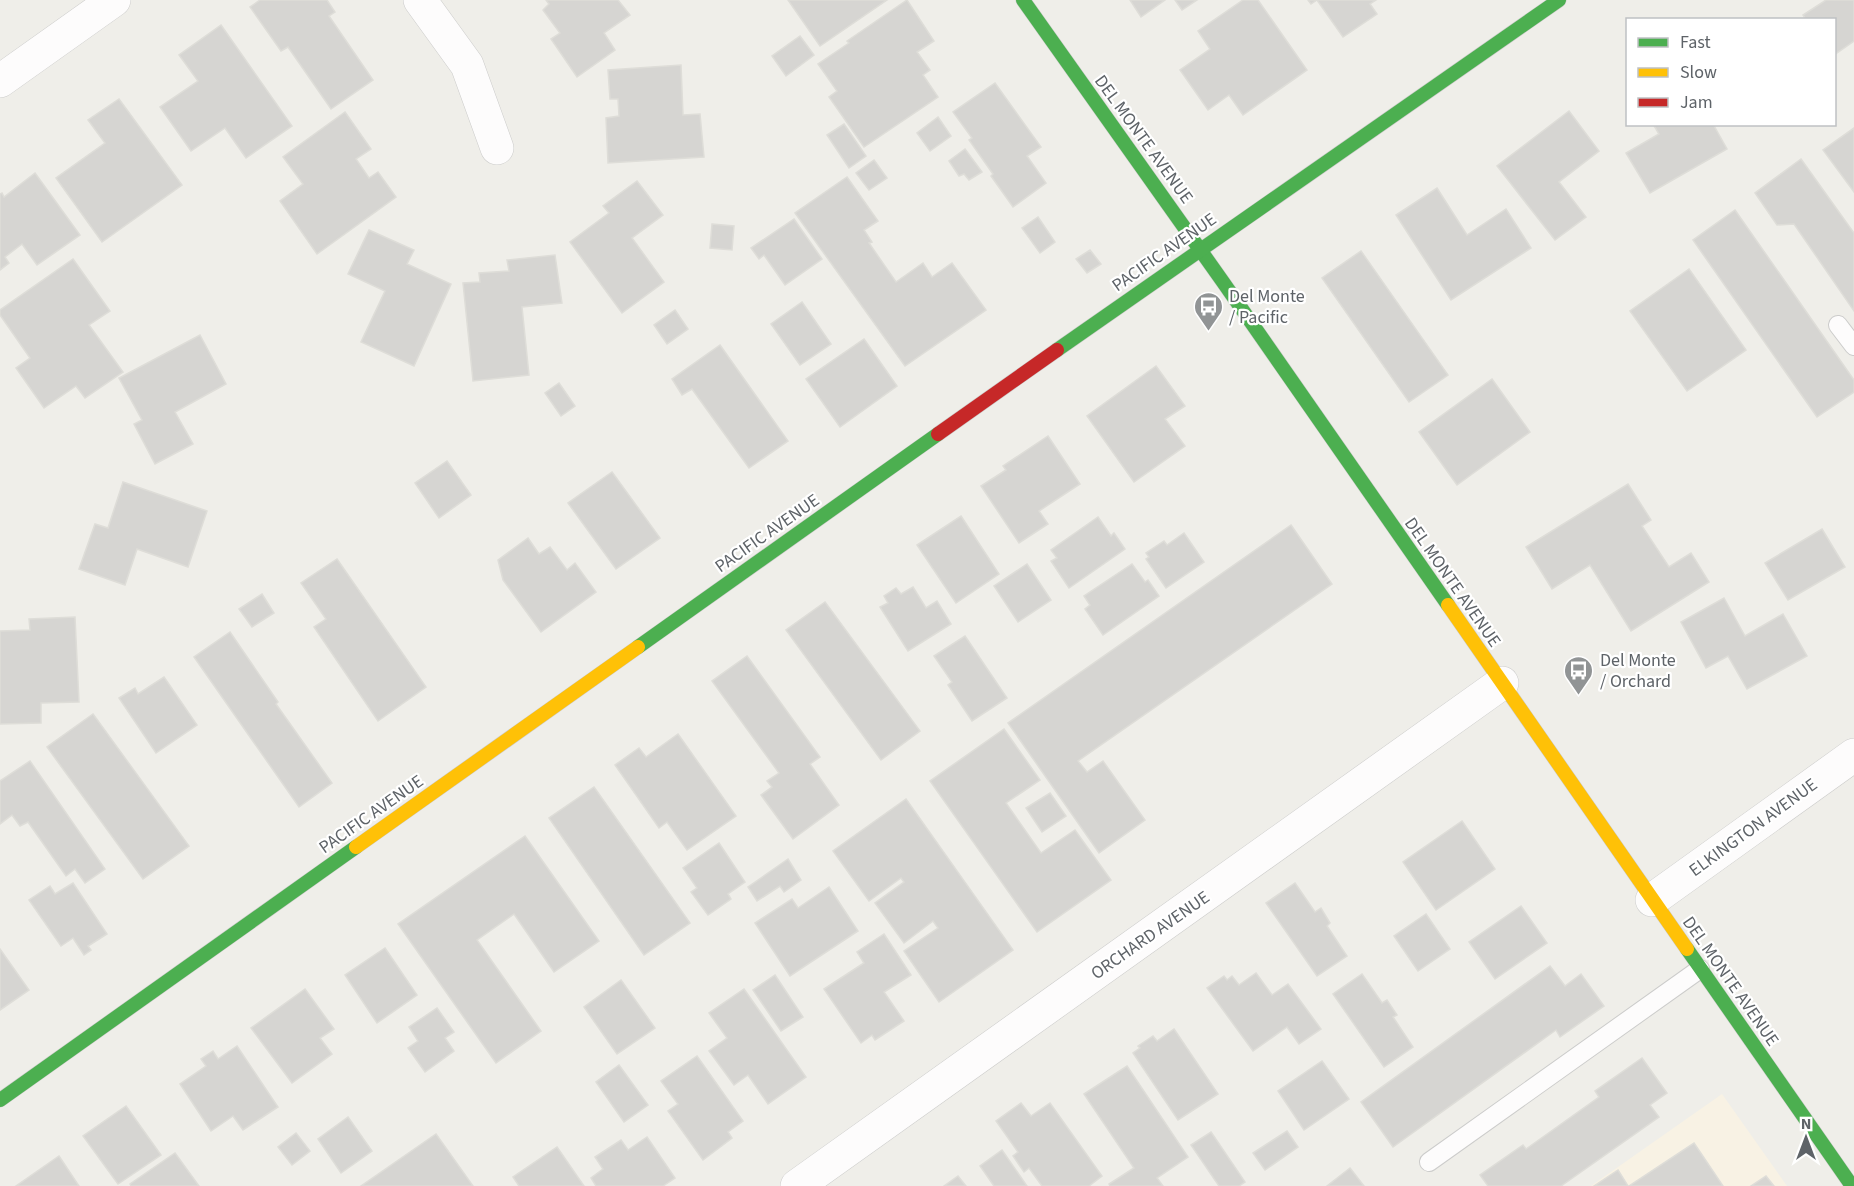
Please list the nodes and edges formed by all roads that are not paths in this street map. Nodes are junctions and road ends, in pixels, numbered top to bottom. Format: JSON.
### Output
{"nodes":[{"id":1,"x":114,"y":0,"type":"edge"},
{"id":2,"x":420,"y":0,"type":"edge"},
{"id":3,"x":1023,"y":0,"type":"edge"},
{"id":4,"x":1559,"y":0,"type":"edge"},
{"id":5,"x":0,"y":81,"type":"edge"},
{"id":6,"x":497,"y":148,"type":"dead end"},
{"id":7,"x":1200,"y":249,"type":"junction"},
{"id":8,"x":1838,"y":325,"type":"dead end"},
{"id":9,"x":1854,"y":346,"type":"edge"},
{"id":10,"x":1502,"y":683,"type":"junction"},
{"id":11,"x":1854,"y":755,"type":"edge"},
{"id":12,"x":1652,"y":900,"type":"junction"},
{"id":13,"x":1700,"y":969,"type":"junction"},
{"id":14,"x":0,"y":1100,"type":"edge"},
{"id":15,"x":1429,"y":1162,"type":"dead end"},
{"id":16,"x":797,"y":1186,"type":"edge"},
{"id":17,"x":1852,"y":1186,"type":"edge"}],
"edges":[{"from":1,"to":5,"type":"street"},
{"from":2,"to":6,"type":"street"},
{"from":3,"to":7,"type":"street","name":"DEL MONTE AVENUE"},
{"from":4,"to":7,"type":"street","name":"PACIFIC AVENUE"},
{"from":7,"to":10,"type":"street","name":"DEL MONTE AVENUE"},
{"from":7,"to":14,"type":"street","name":"PACIFIC AVENUE"},
{"from":8,"to":9,"type":"lane"},
{"from":10,"to":12,"type":"street","name":"DEL MONTE AVENUE"},
{"from":10,"to":16,"type":"street","name":"ORCHARD AVENUE"},
{"from":11,"to":12,"type":"street","name":"ELKINGTON AVENUE"},
{"from":12,"to":13,"type":"street","name":"DEL MONTE AVENUE"},
{"from":13,"to":15,"type":"lane"},
{"from":13,"to":17,"type":"street","name":"DEL MONTE AVENUE"}]}
